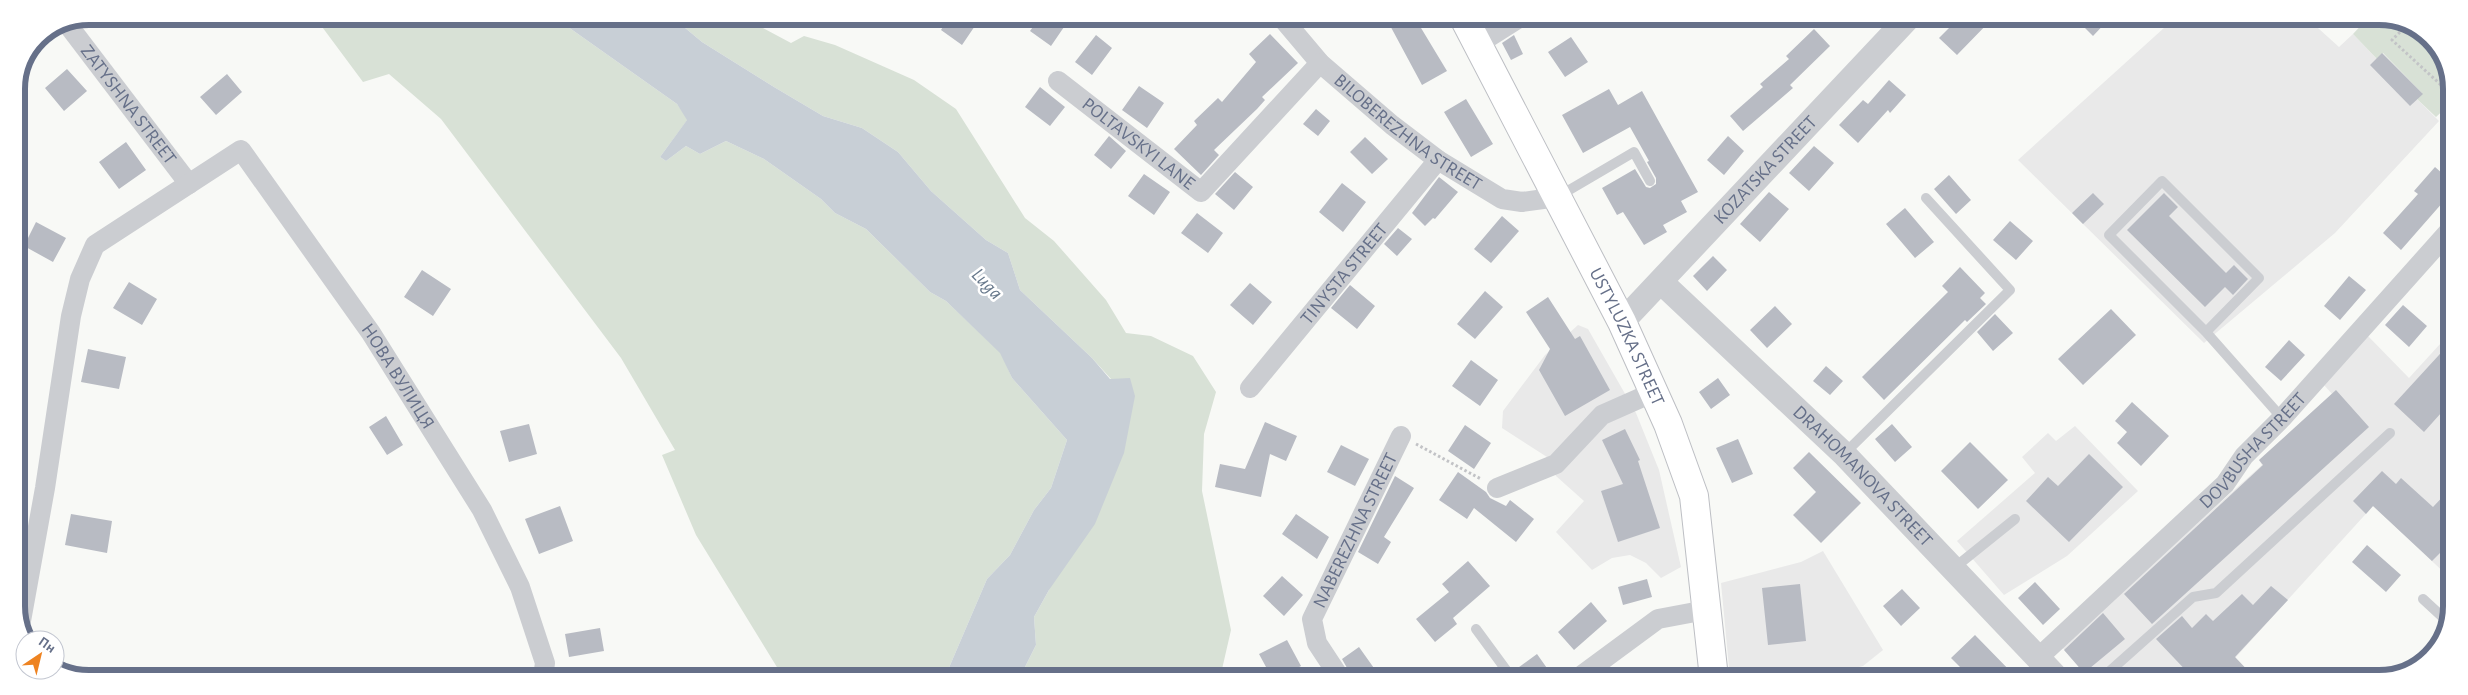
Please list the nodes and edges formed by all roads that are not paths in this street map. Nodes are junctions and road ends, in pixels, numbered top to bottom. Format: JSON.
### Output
{"nodes":[{"id":1,"x":1288,"y":25,"type":"edge"},
{"id":2,"x":1468,"y":25,"type":"edge"},
{"id":3,"x":1508,"y":25,"type":"edge"},
{"id":4,"x":1901,"y":25,"type":"edge"},
{"id":5,"x":70,"y":28,"type":"edge"},
{"id":6,"x":1478,"y":44,"type":"junction"},
{"id":7,"x":1320,"y":63,"type":"junction"},
{"id":8,"x":1058,"y":81,"type":"dead end"},
{"id":9,"x":1438,"y":160,"type":"junction"},
{"id":10,"x":1650,"y":181,"type":"dead end"},
{"id":11,"x":189,"y":184,"type":"junction"},
{"id":12,"x":1558,"y":197,"type":"junction"},
{"id":13,"x":1926,"y":198,"type":"dead end"},
{"id":14,"x":2443,"y":238,"type":"edge"},
{"id":15,"x":1661,"y":282,"type":"junction"},
{"id":16,"x":1622,"y":322,"type":"junction"},
{"id":17,"x":2206,"y":332,"type":"junction"},
{"id":18,"x":1250,"y":388,"type":"dead end"},
{"id":19,"x":1654,"y":392,"type":"junction"},
{"id":20,"x":2282,"y":418,"type":"junction"},
{"id":21,"x":2390,"y":433,"type":"dead end"},
{"id":22,"x":1401,"y":436,"type":"road end"},
{"id":23,"x":1844,"y":454,"type":"junction"},
{"id":24,"x":1497,"y":488,"type":"road end"},
{"id":25,"x":2015,"y":519,"type":"dead end"},
{"id":26,"x":1954,"y":568,"type":"junction"},
{"id":27,"x":25,"y":599,"type":"edge"},
{"id":28,"x":2423,"y":599,"type":"dead end"},
{"id":29,"x":1706,"y":610,"type":"junction"},
{"id":30,"x":2442,"y":616,"type":"edge"},
{"id":31,"x":1476,"y":629,"type":"dead end"},
{"id":32,"x":2038,"y":658,"type":"junction"},
{"id":33,"x":544,"y":670,"type":"edge"},
{"id":34,"x":1335,"y":670,"type":"edge"},
{"id":35,"x":1506,"y":670,"type":"edge"},
{"id":36,"x":1589,"y":670,"type":"edge"},
{"id":37,"x":1713,"y":670,"type":"edge"},
{"id":38,"x":2049,"y":670,"type":"edge"},
{"id":39,"x":2111,"y":670,"type":"edge"}],
"edges":[{"from":1,"to":7,"type":"street","name":"BILOBEREZHNA STREET"},
{"from":2,"to":6,"type":"main road","name":"USTYLUZKA STREET"},
{"from":3,"to":6,"type":"street"},
{"from":4,"to":15,"type":"street","name":"KOZATSKA STREET"},
{"from":5,"to":11,"type":"street","name":"ZATYSHNA STREET"},
{"from":6,"to":12,"type":"main road","name":"USTYLUZKA STREET"},
{"from":7,"to":8,"type":"street","name":"POLTAVSKYI LANE"},
{"from":7,"to":9,"type":"street","name":"BILOBEREZHNA STREET"},
{"from":9,"to":12,"type":"street","name":"BILOBEREZHNA STREET"},
{"from":9,"to":18,"type":"street","name":"TINYSTA STREET"},
{"from":10,"to":12,"type":"lane"},
{"from":11,"to":27,"type":"street"},
{"from":11,"to":33,"type":"street","name":"НОВА ВУЛИЦЯ"},
{"from":12,"to":16,"type":"main road","name":"USTYLUZKA STREET"},
{"from":13,"to":23,"type":"lane"},
{"from":14,"to":20,"type":"street","name":"DOVBUSHA STREET"},
{"from":15,"to":16,"type":"street","name":"KOZATSKA STREET"},
{"from":15,"to":23,"type":"street","name":"DRAHOMANOVA STREET"},
{"from":16,"to":19,"type":"main road","name":"USTYLUZKA STREET"},
{"from":17,"to":17,"type":"lane"},
{"from":17,"to":20,"type":"lane"},
{"from":19,"to":24,"type":"street"},
{"from":19,"to":29,"type":"main road","name":"USTYLUZKA STREET"},
{"from":20,"to":32,"type":"street","name":"DOVBUSHA STREET"},
{"from":21,"to":39,"type":"lane"},
{"from":22,"to":34,"type":"street","name":"NABEREZHNA STREET"},
{"from":23,"to":26,"type":"street","name":"DRAHOMANOVA STREET"},
{"from":25,"to":26,"type":"lane"},
{"from":26,"to":32,"type":"street","name":"DRAHOMANOVA STREET"},
{"from":28,"to":30,"type":"lane"},
{"from":29,"to":36,"type":"street"},
{"from":29,"to":37,"type":"main road","name":"USTYLUZKA STREET"},
{"from":31,"to":35,"type":"lane"},
{"from":32,"to":38,"type":"street","name":"DRAHOMANOVA STREET"}]}
